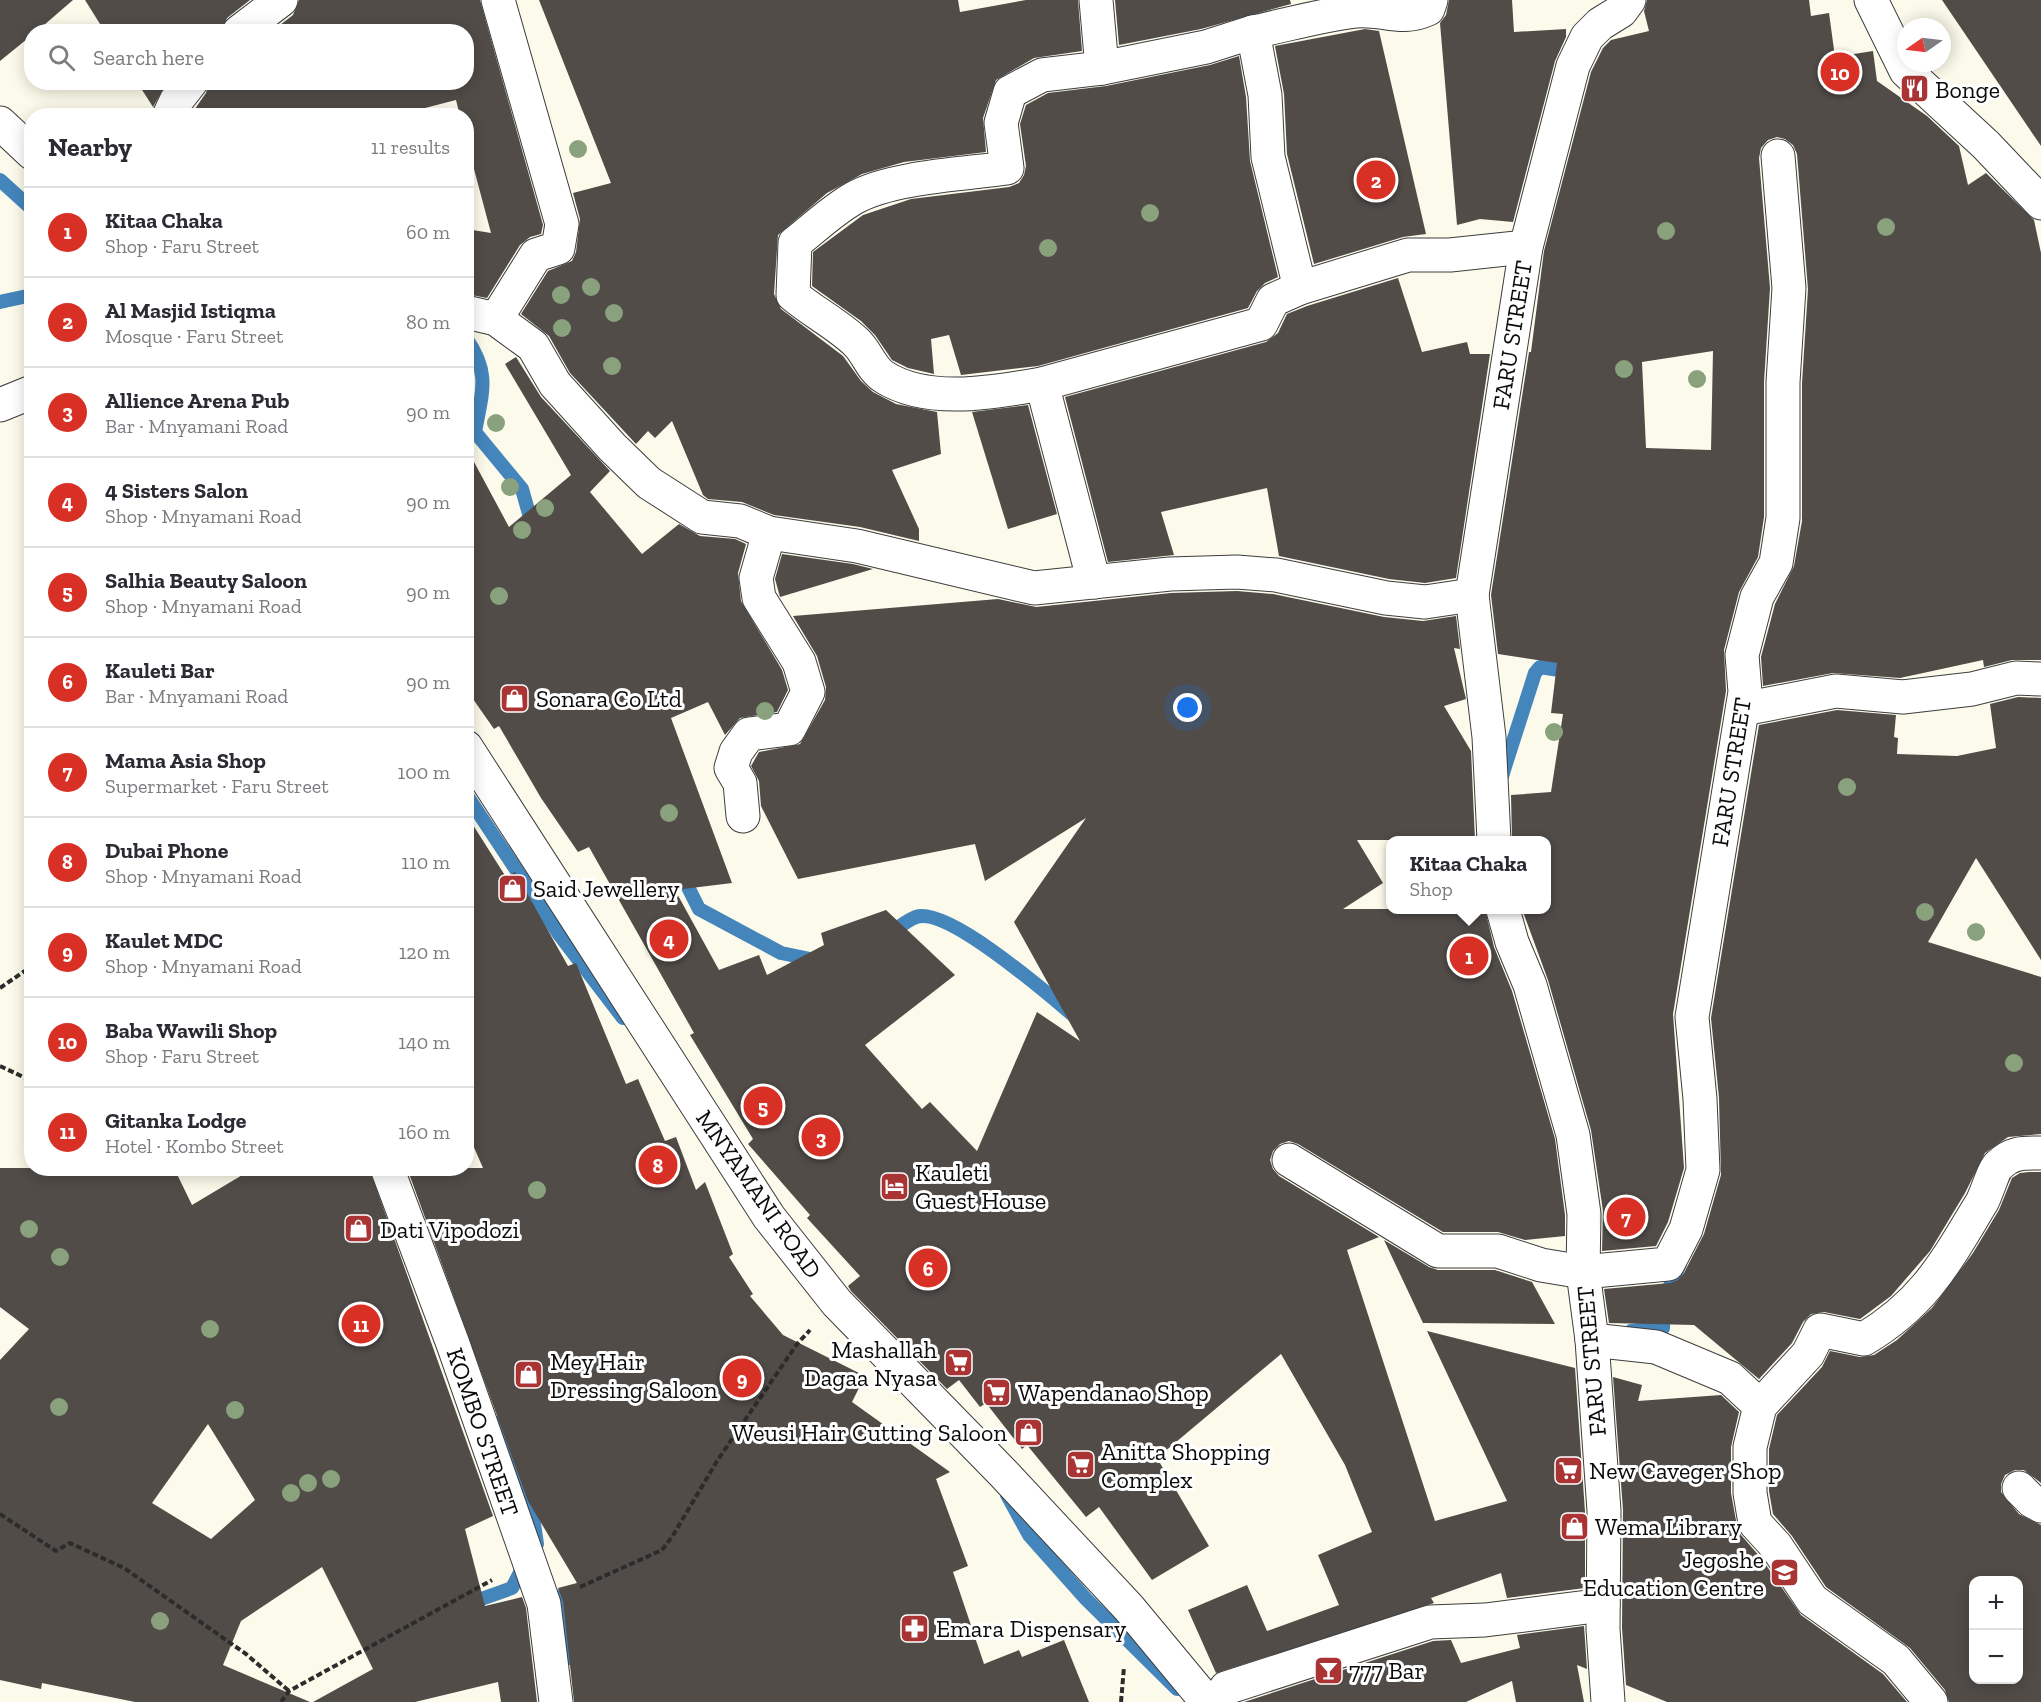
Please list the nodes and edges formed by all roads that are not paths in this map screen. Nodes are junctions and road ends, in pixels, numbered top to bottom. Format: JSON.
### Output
{"nodes":[{"id":1,"x":281,"y":0,"type":"edge"},
{"id":2,"x":498,"y":0,"type":"edge"},
{"id":3,"x":1096,"y":0,"type":"edge"},
{"id":4,"x":1431,"y":0,"type":"edge"},
{"id":5,"x":1629,"y":0,"type":"edge"},
{"id":6,"x":1871,"y":0,"type":"edge"},
{"id":7,"x":250,"y":24,"type":"edge"},
{"id":8,"x":1253,"y":32,"type":"junction"},
{"id":9,"x":1102,"y":68,"type":"junction"},
{"id":10,"x":186,"y":90,"type":"edge"},
{"id":11,"x":174,"y":108,"type":"edge"},
{"id":12,"x":0,"y":123,"type":"edge"},
{"id":13,"x":24,"y":146,"type":"edge"},
{"id":14,"x":1778,"y":156,"type":"dead end"},
{"id":15,"x":2041,"y":203,"type":"edge"},
{"id":16,"x":1526,"y":247,"type":"junction"},
{"id":17,"x":1300,"y":288,"type":"junction"},
{"id":18,"x":481,"y":315,"type":"edge"},
{"id":19,"x":1042,"y":384,"type":"junction"},
{"id":20,"x":24,"y":395,"type":"edge"},
{"id":21,"x":0,"y":405,"type":"edge"},
{"id":22,"x":769,"y":533,"type":"junction"},
{"id":23,"x":1094,"y":582,"type":"junction"},
{"id":24,"x":1472,"y":595,"type":"junction"},
{"id":25,"x":2041,"y":679,"type":"edge"},
{"id":26,"x":1743,"y":710,"type":"junction"},
{"id":27,"x":474,"y":759,"type":"edge"},
{"id":28,"x":743,"y":816,"type":"dead end"},
{"id":29,"x":1494,"y":836,"type":"edge"},
{"id":30,"x":1504,"y":914,"type":"edge"},
{"id":31,"x":2041,"y":1153,"type":"edge"},
{"id":32,"x":1289,"y":1160,"type":"dead end"},
{"id":33,"x":390,"y":1176,"type":"edge"},
{"id":34,"x":1583,"y":1272,"type":"junction"},
{"id":35,"x":1592,"y":1340,"type":"junction"},
{"id":36,"x":1760,"y":1406,"type":"junction"},
{"id":37,"x":1603,"y":1605,"type":"junction"},
{"id":38,"x":556,"y":1702,"type":"edge"},
{"id":39,"x":1207,"y":1702,"type":"edge"},
{"id":40,"x":1216,"y":1702,"type":"edge"},
{"id":41,"x":1608,"y":1702,"type":"edge"},
{"id":42,"x":1931,"y":1702,"type":"edge"}],
"edges":[{"from":1,"to":7,"type":"street"},
{"from":2,"to":18,"type":"street"},
{"from":3,"to":9,"type":"street"},
{"from":4,"to":8,"type":"street"},
{"from":5,"to":16,"type":"street","name":"FARU STREET"},
{"from":6,"to":15,"type":"street"},
{"from":8,"to":9,"type":"street"},
{"from":8,"to":17,"type":"street"},
{"from":9,"to":19,"type":"street"},
{"from":10,"to":11,"type":"street"},
{"from":12,"to":13,"type":"street"},
{"from":14,"to":26,"type":"street","name":"FARU STREET"},
{"from":16,"to":17,"type":"street"},
{"from":16,"to":24,"type":"street","name":"FARU STREET"},
{"from":17,"to":19,"type":"street"},
{"from":18,"to":22,"type":"street"},
{"from":19,"to":23,"type":"street"},
{"from":20,"to":21,"type":"street"},
{"from":22,"to":23,"type":"street"},
{"from":22,"to":28,"type":"street"},
{"from":23,"to":24,"type":"street"},
{"from":24,"to":29,"type":"street","name":"FARU STREET"},
{"from":25,"to":26,"type":"street"},
{"from":26,"to":34,"type":"street","name":"FARU STREET"},
{"from":27,"to":39,"type":"street","name":"MNYAMANI ROAD"},
{"from":30,"to":34,"type":"street","name":"FARU STREET"},
{"from":31,"to":36,"type":"street"},
{"from":32,"to":34,"type":"street"},
{"from":33,"to":38,"type":"street","name":"KOMBO STREET"},
{"from":34,"to":35,"type":"street","name":"FARU STREET"},
{"from":35,"to":36,"type":"street"},
{"from":35,"to":37,"type":"street","name":"FARU STREET"},
{"from":36,"to":42,"type":"street"},
{"from":37,"to":40,"type":"street"},
{"from":37,"to":41,"type":"street","name":"FARU STREET"}]}
